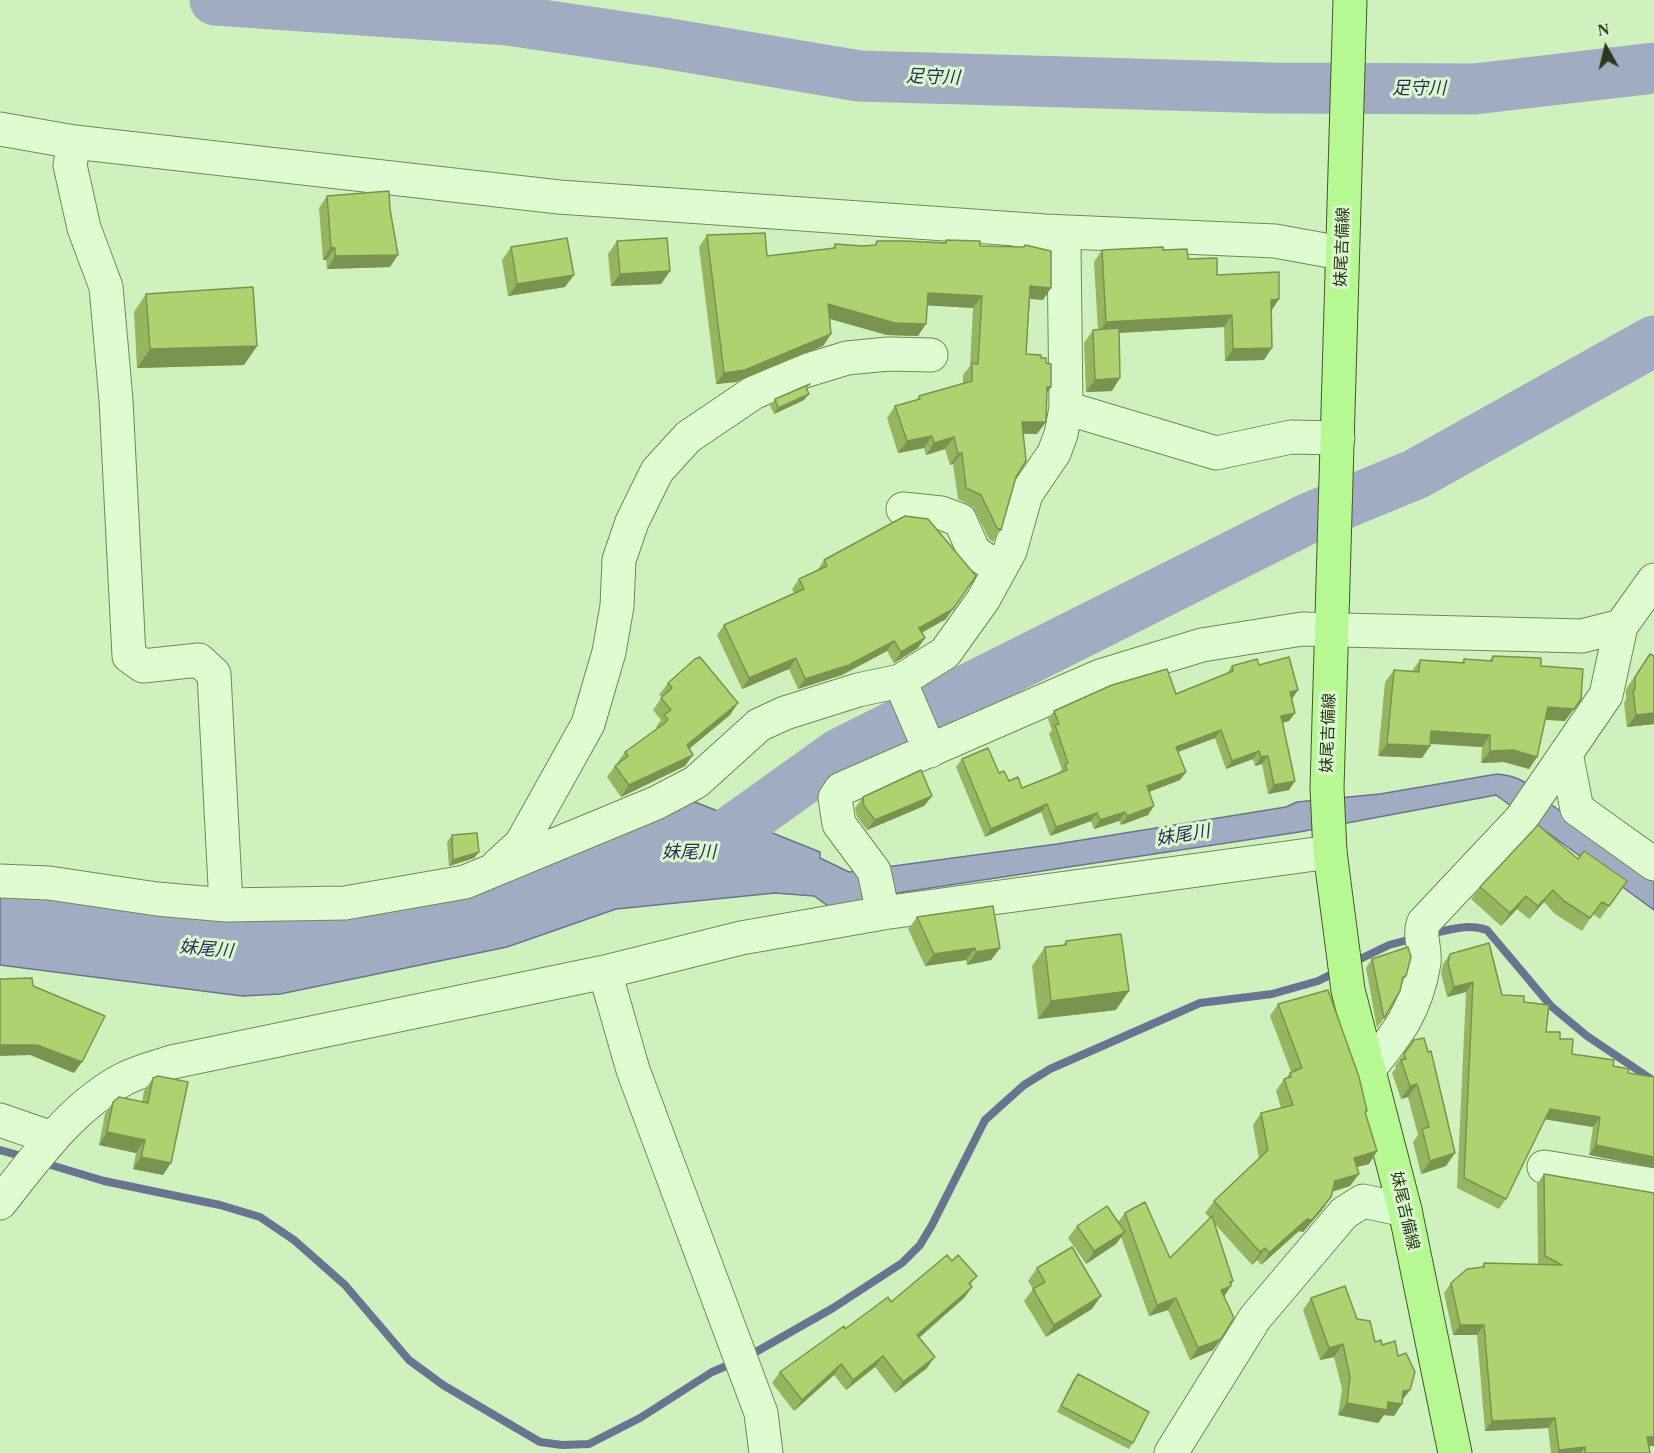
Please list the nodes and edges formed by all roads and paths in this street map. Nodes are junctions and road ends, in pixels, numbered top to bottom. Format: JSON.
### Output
{"nodes":[{"id":1,"x":1350,"y":0,"type":"edge"},
{"id":2,"x":0,"y":129,"type":"edge"},
{"id":3,"x":74,"y":142,"type":"junction"},
{"id":4,"x":0,"y":151,"type":"edge"},
{"id":5,"x":966,"y":225,"type":"junction"},
{"id":6,"x":1342,"y":243,"type":"junction"},
{"id":7,"x":930,"y":355,"type":"dead end"},
{"id":8,"x":1066,"y":408,"type":"junction"},
{"id":9,"x":1338,"y":452,"type":"junction"},
{"id":10,"x":903,"y":509,"type":"dead end"},
{"id":11,"x":1000,"y":569,"type":"junction"},
{"id":12,"x":1649,"y":592,"type":"edge"},
{"id":13,"x":1621,"y":626,"type":"junction"},
{"id":14,"x":1333,"y":631,"type":"junction"},
{"id":15,"x":902,"y":686,"type":"junction"},
{"id":16,"x":928,"y":746,"type":"junction"},
{"id":17,"x":1566,"y":753,"type":"junction"},
{"id":18,"x":1329,"y":842,"type":"junction"},
{"id":19,"x":1654,"y":864,"type":"edge"},
{"id":20,"x":492,"y":871,"type":"junction"},
{"id":21,"x":0,"y":881,"type":"edge"},
{"id":22,"x":879,"y":893,"type":"junction"},
{"id":23,"x":226,"y":905,"type":"junction"},
{"id":24,"x":605,"y":972,"type":"junction"},
{"id":25,"x":1369,"y":1069,"type":"junction"},
{"id":26,"x":0,"y":1120,"type":"edge"},
{"id":27,"x":40,"y":1153,"type":"junction"},
{"id":28,"x":1544,"y":1167,"type":"dead end"},
{"id":29,"x":1654,"y":1185,"type":"edge"},
{"id":30,"x":0,"y":1203,"type":"edge"},
{"id":31,"x":1405,"y":1210,"type":"junction"},
{"id":32,"x":766,"y":1453,"type":"edge"},
{"id":33,"x":1171,"y":1453,"type":"edge"},
{"id":34,"x":1455,"y":1453,"type":"edge"}],
"edges":[{"from":1,"to":6,"type":"main road","name":"妹尾吉備線"},
{"from":2,"to":3,"type":"street"},
{"from":3,"to":4,"type":"street"},
{"from":3,"to":5,"type":"street"},
{"from":3,"to":23,"type":"street"},
{"from":5,"to":6,"type":"street"},
{"from":5,"to":8,"type":"street"},
{"from":6,"to":9,"type":"main road","name":"妹尾吉備線"},
{"from":7,"to":20,"type":"street"},
{"from":8,"to":9,"type":"street"},
{"from":8,"to":11,"type":"street"},
{"from":9,"to":14,"type":"main road","name":"妹尾吉備線"},
{"from":10,"to":11,"type":"street"},
{"from":11,"to":15,"type":"street"},
{"from":12,"to":13,"type":"street"},
{"from":13,"to":14,"type":"street"},
{"from":13,"to":17,"type":"street"},
{"from":14,"to":16,"type":"street"},
{"from":14,"to":18,"type":"main road","name":"妹尾吉備線"},
{"from":15,"to":16,"type":"street"},
{"from":15,"to":20,"type":"street"},
{"from":16,"to":22,"type":"street"},
{"from":17,"to":19,"type":"street"},
{"from":17,"to":25,"type":"street"},
{"from":18,"to":22,"type":"street"},
{"from":18,"to":25,"type":"main road","name":"妹尾吉備線"},
{"from":20,"to":23,"type":"street"},
{"from":21,"to":23,"type":"street"},
{"from":22,"to":24,"type":"street"},
{"from":24,"to":27,"type":"street"},
{"from":24,"to":32,"type":"street"},
{"from":25,"to":31,"type":"main road","name":"妹尾吉備線"},
{"from":26,"to":27,"type":"street"},
{"from":27,"to":30,"type":"street"},
{"from":28,"to":29,"type":"street"},
{"from":31,"to":33,"type":"street"},
{"from":31,"to":34,"type":"main road","name":"妹尾吉備線"}]}
